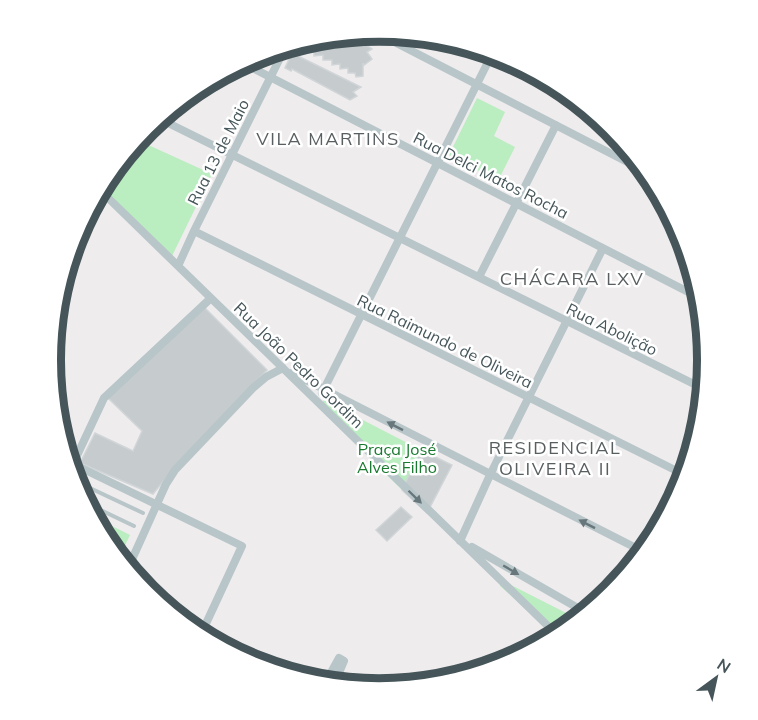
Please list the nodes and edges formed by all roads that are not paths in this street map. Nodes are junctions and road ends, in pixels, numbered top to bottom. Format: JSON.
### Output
{"nodes":[{"id":1,"x":396,"y":43,"type":"edge"},
{"id":2,"x":280,"y":58,"type":"edge"},
{"id":3,"x":488,"y":62,"type":"edge"},
{"id":4,"x":253,"y":68,"type":"edge"},
{"id":5,"x":271,"y":77,"type":"junction"},
{"id":6,"x":477,"y":84,"type":"junction"},
{"id":7,"x":167,"y":123,"type":"edge"},
{"id":8,"x":556,"y":125,"type":"junction"},
{"id":9,"x":232,"y":154,"type":"junction"},
{"id":10,"x":628,"y":162,"type":"edge"},
{"id":11,"x":437,"y":163,"type":"junction"},
{"id":12,"x":107,"y":197,"type":"edge"},
{"id":13,"x":516,"y":203,"type":"junction"},
{"id":14,"x":194,"y":231,"type":"junction"},
{"id":15,"x":399,"y":238,"type":"junction"},
{"id":16,"x":603,"y":248,"type":"junction"},
{"id":17,"x":178,"y":266,"type":"junction"},
{"id":18,"x":479,"y":277,"type":"junction"},
{"id":19,"x":690,"y":293,"type":"edge"},
{"id":20,"x":211,"y":298,"type":"junction"},
{"id":21,"x":361,"y":314,"type":"junction"},
{"id":22,"x":566,"y":321,"type":"junction"},
{"id":23,"x":283,"y":368,"type":"junction"},
{"id":24,"x":696,"y":385,"type":"edge"},
{"id":25,"x":323,"y":390,"type":"junction"},
{"id":26,"x":528,"y":397,"type":"junction"},
{"id":27,"x":319,"y":403,"type":"junction"},
{"id":28,"x":76,"y":456,"type":"edge"},
{"id":29,"x":80,"y":468,"type":"edge"},
{"id":30,"x":677,"y":471,"type":"edge"},
{"id":31,"x":490,"y":474,"type":"junction"},
{"id":32,"x":87,"y":487,"type":"edge"},
{"id":33,"x":157,"y":504,"type":"junction"},
{"id":34,"x":98,"y":509,"type":"edge"},
{"id":35,"x":143,"y":513,"type":"dead end"},
{"id":36,"x":134,"y":526,"type":"dead end"},
{"id":37,"x":460,"y":541,"type":"junction"},
{"id":38,"x":635,"y":548,"type":"edge"},
{"id":39,"x":132,"y":560,"type":"edge"},
{"id":40,"x":578,"y":608,"type":"edge"},
{"id":41,"x":205,"y":626,"type":"edge"},
{"id":42,"x":550,"y":628,"type":"edge"},
{"id":43,"x":329,"y":674,"type":"edge"},
{"id":44,"x":338,"y":675,"type":"edge"}],
"edges":[{"from":1,"to":6,"type":"street"},
{"from":2,"to":5,"type":"street","name":"Rua 13 de Maio"},
{"from":3,"to":6,"type":"street"},
{"from":4,"to":5,"type":"street","name":"Rua Delci Matos Rocha"},
{"from":5,"to":9,"type":"street","name":"Rua 13 de Maio"},
{"from":5,"to":11,"type":"street","name":"Rua Delci Matos Rocha"},
{"from":6,"to":8,"type":"street"},
{"from":6,"to":11,"type":"street"},
{"from":7,"to":9,"type":"street","name":"Rua Abolição"},
{"from":8,"to":10,"type":"street"},
{"from":8,"to":13,"type":"street"},
{"from":9,"to":14,"type":"street","name":"Rua 13 de Maio"},
{"from":9,"to":15,"type":"street","name":"Rua Abolição"},
{"from":11,"to":13,"type":"street","name":"Rua Delci Matos Rocha"},
{"from":11,"to":15,"type":"street"},
{"from":12,"to":17,"type":"street","name":"Rua João Pedro Gordim"},
{"from":13,"to":16,"type":"street","name":"Rua Delci Matos Rocha"},
{"from":13,"to":18,"type":"street"},
{"from":14,"to":17,"type":"street","name":"Rua 13 de Maio"},
{"from":14,"to":21,"type":"street","name":"Rua Raimundo de Oliveira"},
{"from":15,"to":18,"type":"street","name":"Rua Abolição"},
{"from":15,"to":21,"type":"street"},
{"from":16,"to":19,"type":"street","name":"Rua Delci Matos Rocha"},
{"from":16,"to":22,"type":"street"},
{"from":17,"to":20,"type":"street","name":"Rua João Pedro Gordim"},
{"from":18,"to":22,"type":"street","name":"Rua Abolição"},
{"from":20,"to":23,"type":"street","name":"Rua João Pedro Gordim"},
{"from":20,"to":28,"type":"street"},
{"from":21,"to":25,"type":"street"},
{"from":21,"to":26,"type":"street","name":"Rua Raimundo de Oliveira"},
{"from":22,"to":24,"type":"street","name":"Rua Abolição"},
{"from":22,"to":26,"type":"street"},
{"from":23,"to":25,"type":"street"},
{"from":23,"to":27,"type":"street","name":"Rua João Pedro Gordim"},
{"from":23,"to":33,"type":"street"},
{"from":25,"to":27,"type":"street"},
{"from":31,"to":25,"type":"street","one_way":true},
{"from":26,"to":30,"type":"street","name":"Rua Raimundo de Oliveira"},
{"from":26,"to":31,"type":"street"},
{"from":27,"to":37,"type":"street","name":"Rua João Pedro Gordim","one_way":true},
{"from":29,"to":33,"type":"street"},
{"from":31,"to":37,"type":"street"},
{"from":38,"to":31,"type":"street","one_way":true},
{"from":32,"to":35,"type":"lane"},
{"from":33,"to":39,"type":"street"},
{"from":33,"to":41,"type":"street"},
{"from":34,"to":36,"type":"lane"},
{"from":37,"to":40,"type":"street","one_way":true},
{"from":37,"to":42,"type":"street","name":"Rua João Pedro Gordim"},
{"from":43,"to":44,"type":"street"}]}
